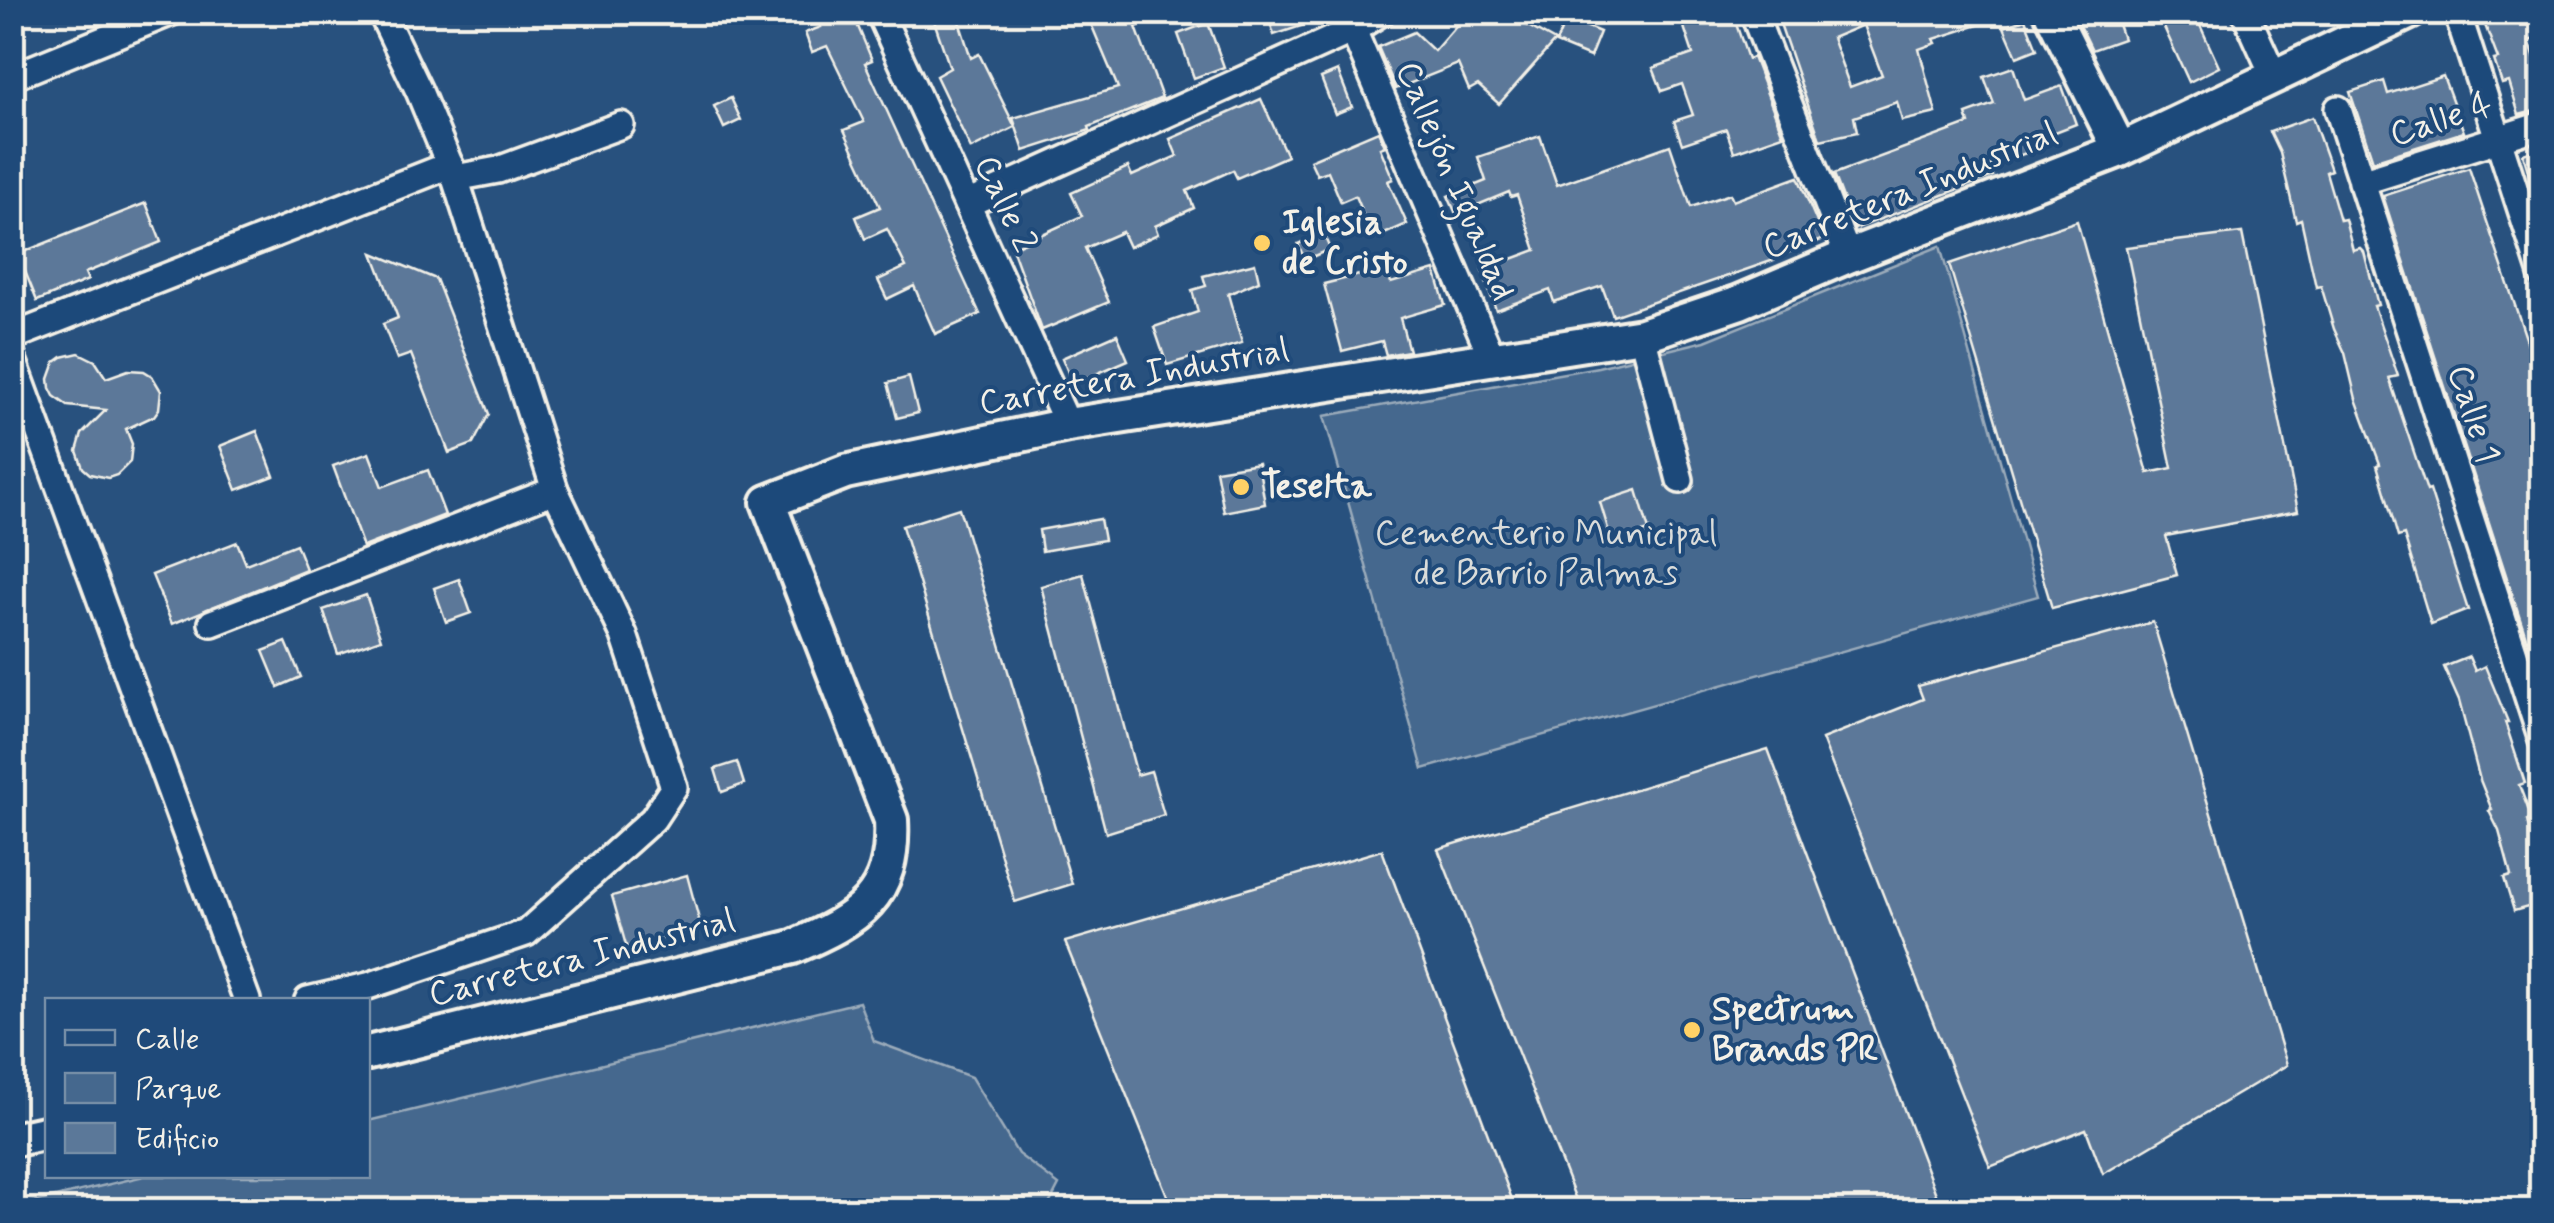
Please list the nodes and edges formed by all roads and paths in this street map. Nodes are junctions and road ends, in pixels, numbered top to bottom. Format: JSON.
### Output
{"nodes":[{"id":1,"x":172,"y":12,"type":"edge"},
{"id":2,"x":381,"y":12,"type":"edge"},
{"id":3,"x":879,"y":12,"type":"edge"},
{"id":4,"x":1382,"y":12,"type":"edge"},
{"id":5,"x":1753,"y":12,"type":"edge"},
{"id":6,"x":2051,"y":12,"type":"edge"},
{"id":7,"x":2245,"y":12,"type":"edge"},
{"id":8,"x":2410,"y":12,"type":"edge"},
{"id":9,"x":2457,"y":12,"type":"edge"},
{"id":10,"x":1353,"y":30,"type":"junction"},
{"id":11,"x":2274,"y":76,"type":"junction"},
{"id":12,"x":12,"y":77,"type":"edge"},
{"id":13,"x":2338,"y":110,"type":"dead end"},
{"id":14,"x":621,"y":125,"type":"dead end"},
{"id":15,"x":2542,"y":125,"type":"edge"},
{"id":16,"x":2498,"y":139,"type":"junction"},
{"id":17,"x":2120,"y":150,"type":"junction"},
{"id":18,"x":452,"y":172,"type":"junction"},
{"id":19,"x":2361,"y":182,"type":"junction"},
{"id":20,"x":967,"y":204,"type":"junction"},
{"id":21,"x":1848,"y":256,"type":"junction"},
{"id":22,"x":2542,"y":274,"type":"edge"},
{"id":23,"x":1642,"y":335,"type":"junction"},
{"id":24,"x":12,"y":337,"type":"edge"},
{"id":25,"x":12,"y":356,"type":"edge"},
{"id":26,"x":1494,"y":360,"type":"junction"},
{"id":27,"x":1068,"y":425,"type":"junction"},
{"id":28,"x":1680,"y":480,"type":"dead end"},
{"id":29,"x":555,"y":490,"type":"junction"},
{"id":30,"x":212,"y":622,"type":"dead end"},
{"id":31,"x":2542,"y":740,"type":"edge"},
{"id":32,"x":246,"y":998,"type":"edge"},
{"id":33,"x":317,"y":998,"type":"edge"},
{"id":34,"x":370,"y":1053,"type":"edge"},
{"id":35,"x":45,"y":1133,"type":"edge"},
{"id":36,"x":12,"y":1140,"type":"edge"}],
"edges":[{"from":1,"to":12,"type":"street"},
{"from":2,"to":18,"type":"street"},
{"from":3,"to":20,"type":"street","name":"Calle 2"},
{"from":4,"to":10,"type":"street"},
{"from":5,"to":21,"type":"street"},
{"from":6,"to":17,"type":"street"},
{"from":7,"to":11,"type":"street"},
{"from":8,"to":11,"type":"street","name":"Carretera Industrial"},
{"from":9,"to":16,"type":"street"},
{"from":10,"to":20,"type":"street"},
{"from":10,"to":26,"type":"street","name":"Callejón Igualdad"},
{"from":11,"to":17,"type":"street","name":"Carretera Industrial"},
{"from":13,"to":19,"type":"street","name":"Calle 1"},
{"from":14,"to":18,"type":"street"},
{"from":15,"to":16,"type":"street","name":"Calle 4"},
{"from":16,"to":19,"type":"street","name":"Calle 4"},
{"from":16,"to":22,"type":"street"},
{"from":17,"to":21,"type":"street","name":"Carretera Industrial"},
{"from":18,"to":24,"type":"street"},
{"from":18,"to":29,"type":"street"},
{"from":19,"to":31,"type":"street","name":"Calle 1"},
{"from":20,"to":27,"type":"street","name":"Calle 2"},
{"from":21,"to":23,"type":"street","name":"Carretera Industrial"},
{"from":23,"to":26,"type":"street","name":"Carretera Industrial"},
{"from":23,"to":28,"type":"street"},
{"from":25,"to":32,"type":"street"},
{"from":26,"to":27,"type":"street","name":"Carretera Industrial"},
{"from":27,"to":34,"type":"street","name":"Carretera Industrial"},
{"from":29,"to":30,"type":"street"},
{"from":29,"to":33,"type":"street"},
{"from":35,"to":36,"type":"street"}]}
